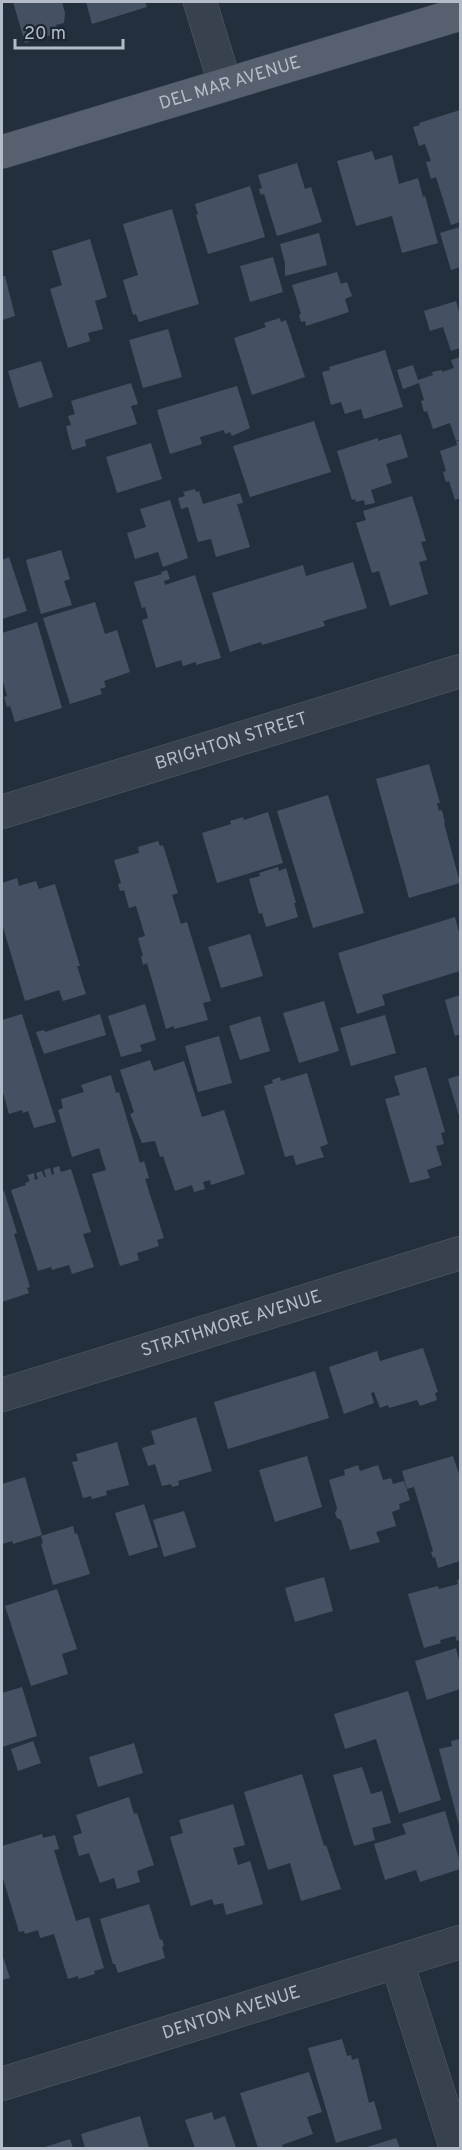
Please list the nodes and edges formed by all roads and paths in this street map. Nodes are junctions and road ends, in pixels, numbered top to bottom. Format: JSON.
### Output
{"nodes":[{"id":1,"x":200,"y":2,"type":"edge"},
{"id":2,"x":460,"y":14,"type":"edge"},
{"id":3,"x":225,"y":84,"type":"junction"},
{"id":4,"x":2,"y":152,"type":"edge"},
{"id":5,"x":460,"y":671,"type":"edge"},
{"id":6,"x":2,"y":812,"type":"edge"},
{"id":7,"x":460,"y":1253,"type":"edge"},
{"id":8,"x":2,"y":1395,"type":"edge"},
{"id":9,"x":460,"y":1942,"type":"edge"},
{"id":10,"x":397,"y":1962,"type":"junction"},
{"id":11,"x":2,"y":2084,"type":"edge"},
{"id":12,"x":456,"y":2148,"type":"edge"}],
"edges":[{"from":1,"to":3,"type":"street"},
{"from":2,"to":3,"type":"main road","name":"DEL MAR AVENUE"},
{"from":3,"to":4,"type":"main road","name":"DEL MAR AVENUE"},
{"from":5,"to":6,"type":"street","name":"BRIGHTON STREET"},
{"from":7,"to":8,"type":"street","name":"STRATHMORE AVENUE"},
{"from":9,"to":10,"type":"street","name":"DENTON AVENUE"},
{"from":10,"to":11,"type":"street","name":"DENTON AVENUE"},
{"from":10,"to":12,"type":"street"}]}
